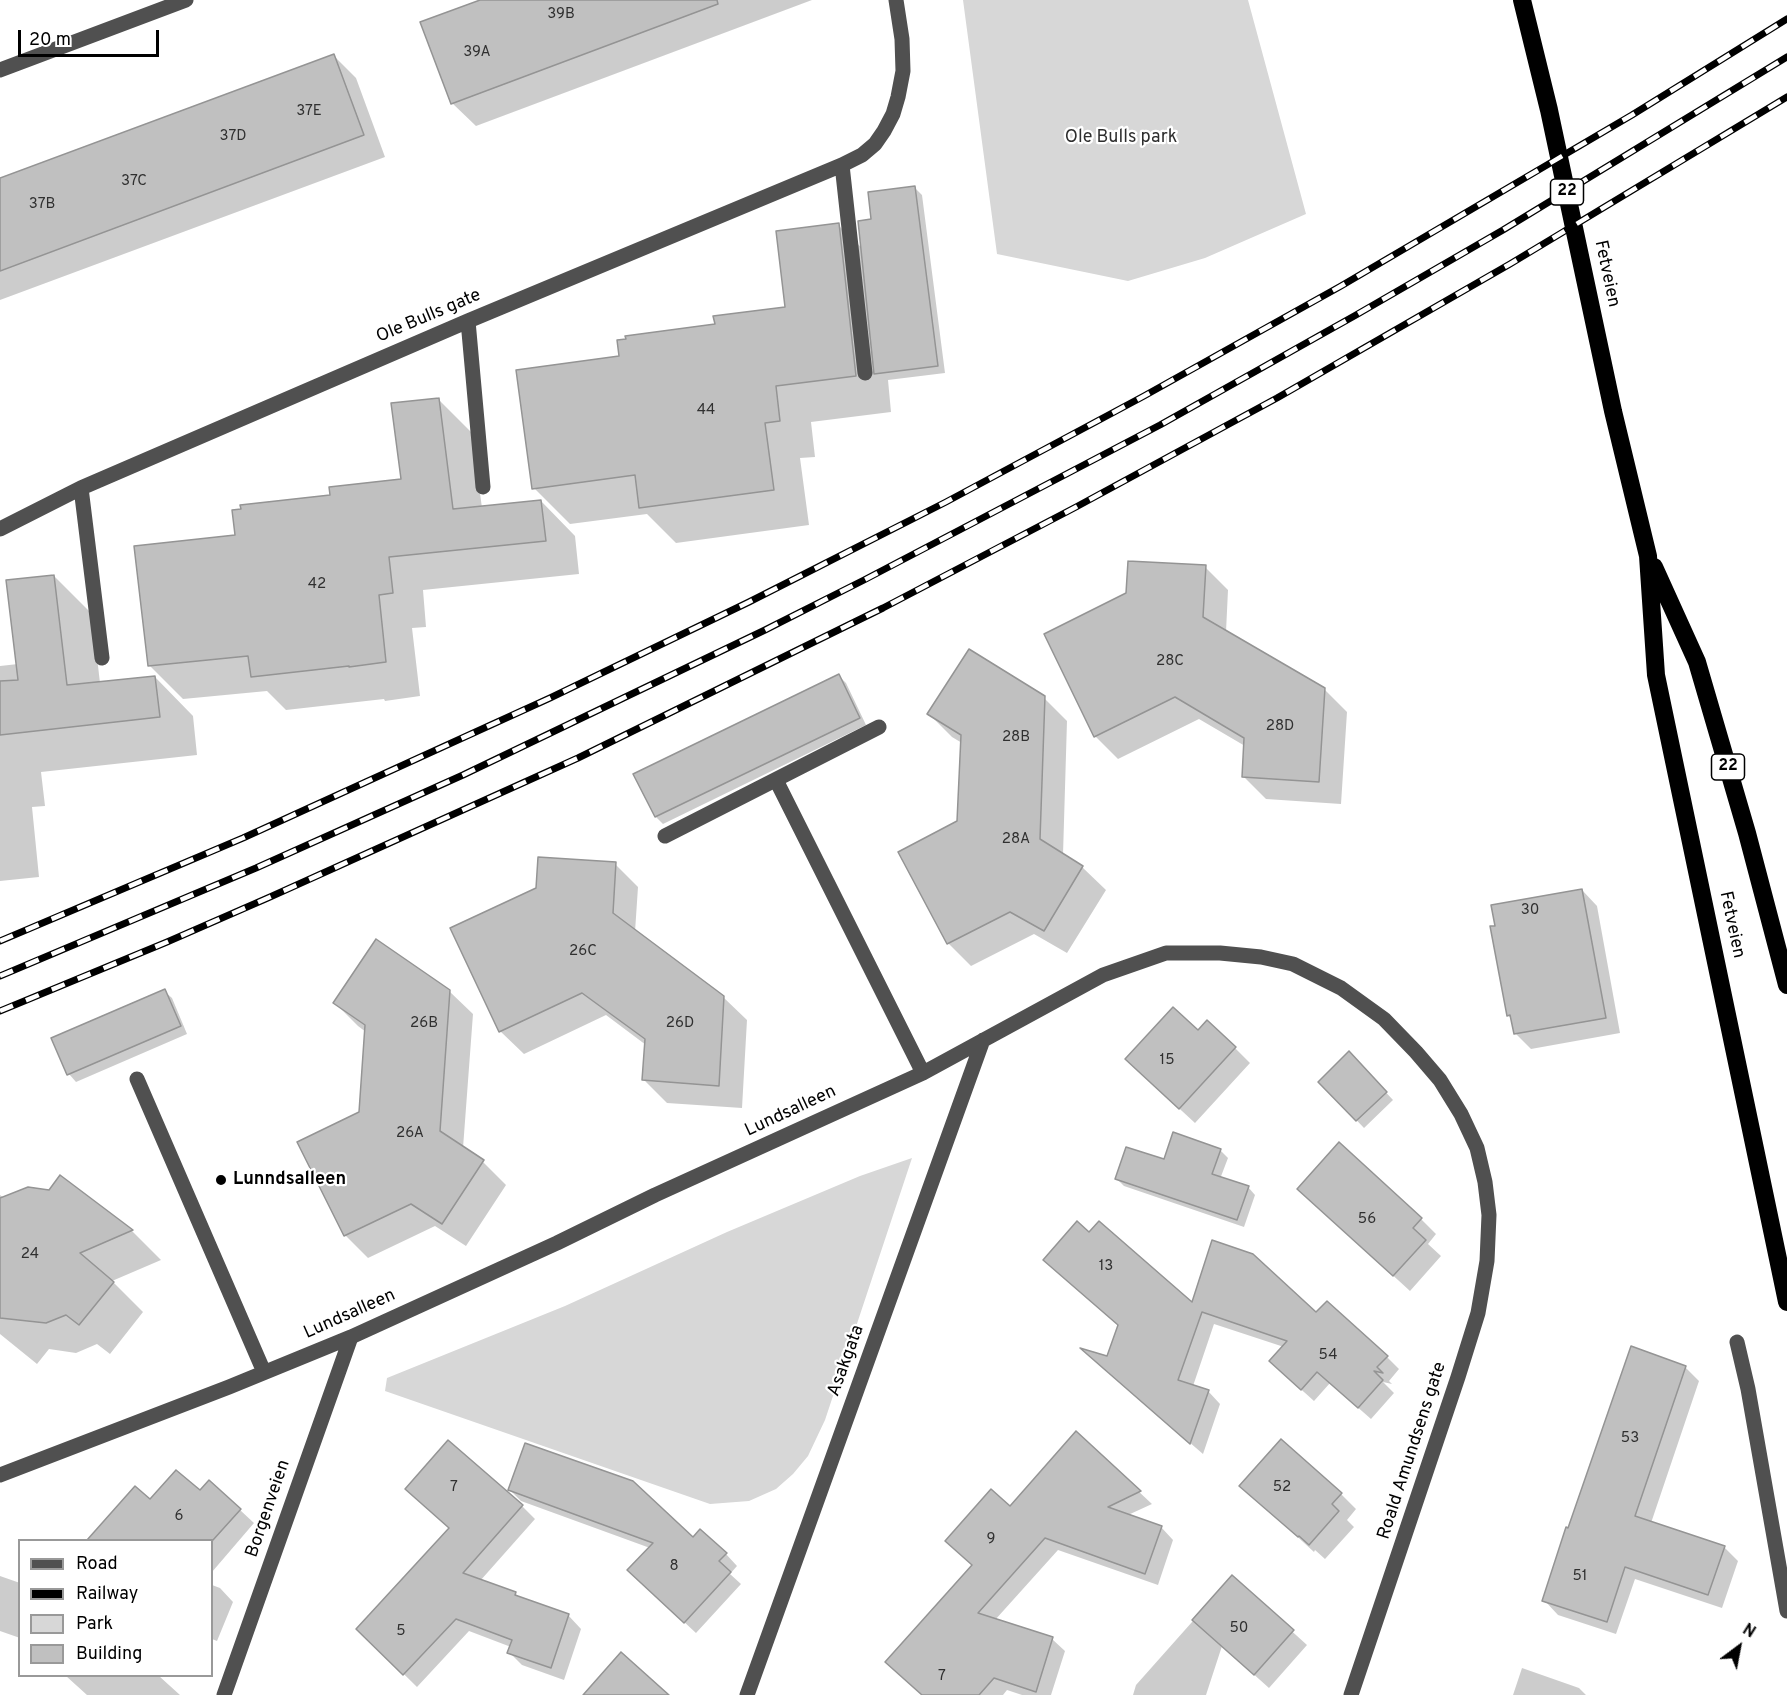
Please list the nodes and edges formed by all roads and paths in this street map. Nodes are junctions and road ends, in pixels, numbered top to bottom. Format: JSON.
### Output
{"nodes":[{"id":1,"x":896,"y":0,"type":"edge"},
{"id":2,"x":1522,"y":0,"type":"edge"},
{"id":3,"x":178,"y":1,"type":"edge"},
{"id":4,"x":0,"y":70,"type":"edge"},
{"id":5,"x":843,"y":165,"type":"junction"},
{"id":6,"x":468,"y":321,"type":"junction"},
{"id":7,"x":865,"y":373,"type":"dead end"},
{"id":8,"x":483,"y":487,"type":"dead end"},
{"id":9,"x":81,"y":488,"type":"junction"},
{"id":10,"x":0,"y":529,"type":"edge"},
{"id":11,"x":1648,"y":556,"type":"junction"},
{"id":12,"x":102,"y":658,"type":"dead end"},
{"id":13,"x":879,"y":727,"type":"dead end"},
{"id":14,"x":776,"y":780,"type":"junction"},
{"id":15,"x":665,"y":836,"type":"dead end"},
{"id":16,"x":1787,"y":985,"type":"edge"},
{"id":17,"x":983,"y":1040,"type":"junction"},
{"id":18,"x":923,"y":1073,"type":"junction"},
{"id":19,"x":137,"y":1079,"type":"dead end"},
{"id":20,"x":1489,"y":1215,"type":"joint"},
{"id":21,"x":1787,"y":1302,"type":"edge"},
{"id":22,"x":351,"y":1337,"type":"junction"},
{"id":23,"x":1737,"y":1342,"type":"dead end"},
{"id":24,"x":264,"y":1372,"type":"junction"},
{"id":25,"x":0,"y":1475,"type":"edge"},
{"id":26,"x":1787,"y":1611,"type":"edge"},
{"id":27,"x":224,"y":1695,"type":"edge"},
{"id":28,"x":747,"y":1695,"type":"edge"},
{"id":29,"x":1351,"y":1695,"type":"edge"}],
"edges":[{"from":1,"to":5,"type":"street","name":"Ole Bulls gate"},
{"from":2,"to":11,"type":"highway","name":"Fetveien","number":"22"},
{"from":3,"to":4,"type":"street"},
{"from":5,"to":6,"type":"street","name":"Ole Bulls gate"},
{"from":5,"to":7,"type":"street"},
{"from":6,"to":8,"type":"street"},
{"from":6,"to":9,"type":"street","name":"Ole Bulls gate"},
{"from":9,"to":10,"type":"street","name":"Ole Bulls gate"},
{"from":9,"to":12,"type":"street"},
{"from":11,"to":16,"type":"highway","name":"Fetveien","number":"22"},
{"from":11,"to":21,"type":"highway","name":"Fetveien","number":"22"},
{"from":13,"to":14,"type":"street"},
{"from":14,"to":15,"type":"street"},
{"from":14,"to":18,"type":"street"},
{"from":17,"to":18,"type":"street","name":"Lundsalleen"},
{"from":17,"to":20,"type":"street","name":"Lundsalleen"},
{"from":17,"to":28,"type":"street","name":"Asakgata"},
{"from":18,"to":22,"type":"street","name":"Lundsalleen"},
{"from":19,"to":24,"type":"street"},
{"from":20,"to":29,"type":"street","name":"Roald Amundsens gate"},
{"from":22,"to":24,"type":"street","name":"Lundsalleen"},
{"from":22,"to":27,"type":"street","name":"Borgenveien"},
{"from":23,"to":26,"type":"street"},
{"from":24,"to":25,"type":"street","name":"Lundsalleen"}]}
